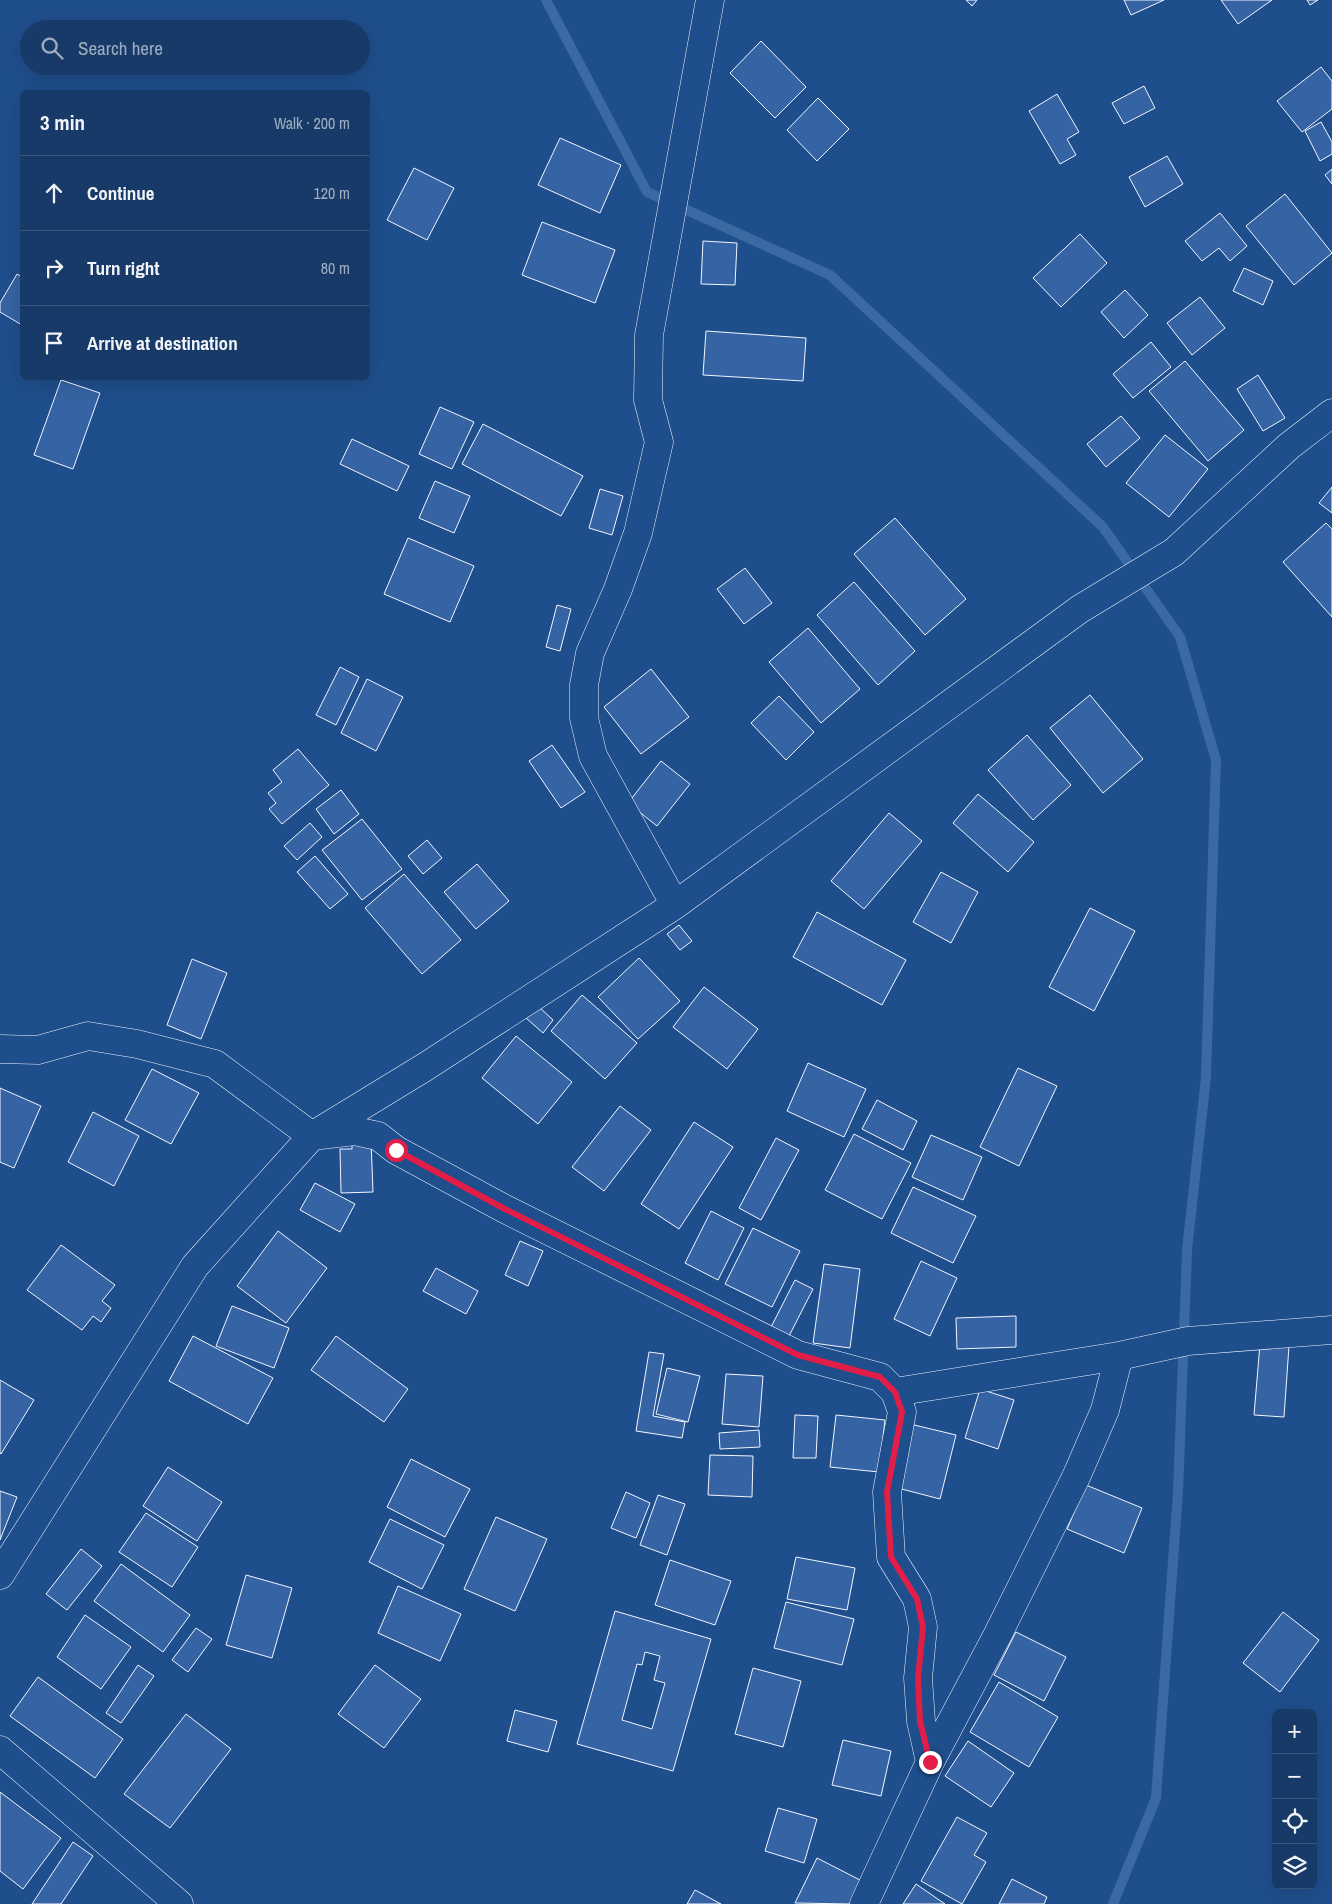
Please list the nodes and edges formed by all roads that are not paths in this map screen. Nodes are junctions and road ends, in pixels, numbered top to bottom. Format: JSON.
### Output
{"nodes":[{"id":1,"x":710,"y":0,"type":"edge"},
{"id":2,"x":1332,"y":413,"type":"edge"},
{"id":3,"x":675,"y":905,"type":"junction"},
{"id":4,"x":0,"y":1049,"type":"edge"},
{"id":5,"x":312,"y":1136,"type":"junction"},
{"id":6,"x":1332,"y":1330,"type":"edge"},
{"id":7,"x":1120,"y":1356,"type":"junction"},
{"id":8,"x":895,"y":1392,"type":"junction"},
{"id":9,"x":0,"y":1575,"type":"edge"},
{"id":10,"x":0,"y":1750,"type":"edge"},
{"id":11,"x":930,"y":1762,"type":"junction"},
{"id":12,"x":179,"y":1904,"type":"edge"},
{"id":13,"x":864,"y":1904,"type":"edge"}],
"edges":[{"from":1,"to":3,"type":"street"},
{"from":2,"to":3,"type":"street"},
{"from":3,"to":5,"type":"street"},
{"from":4,"to":5,"type":"street"},
{"from":5,"to":8,"type":"street"},
{"from":5,"to":9,"type":"street"},
{"from":6,"to":7,"type":"street"},
{"from":7,"to":8,"type":"street"},
{"from":7,"to":11,"type":"street"},
{"from":8,"to":11,"type":"street"},
{"from":10,"to":12,"type":"street"},
{"from":11,"to":13,"type":"street"}]}
